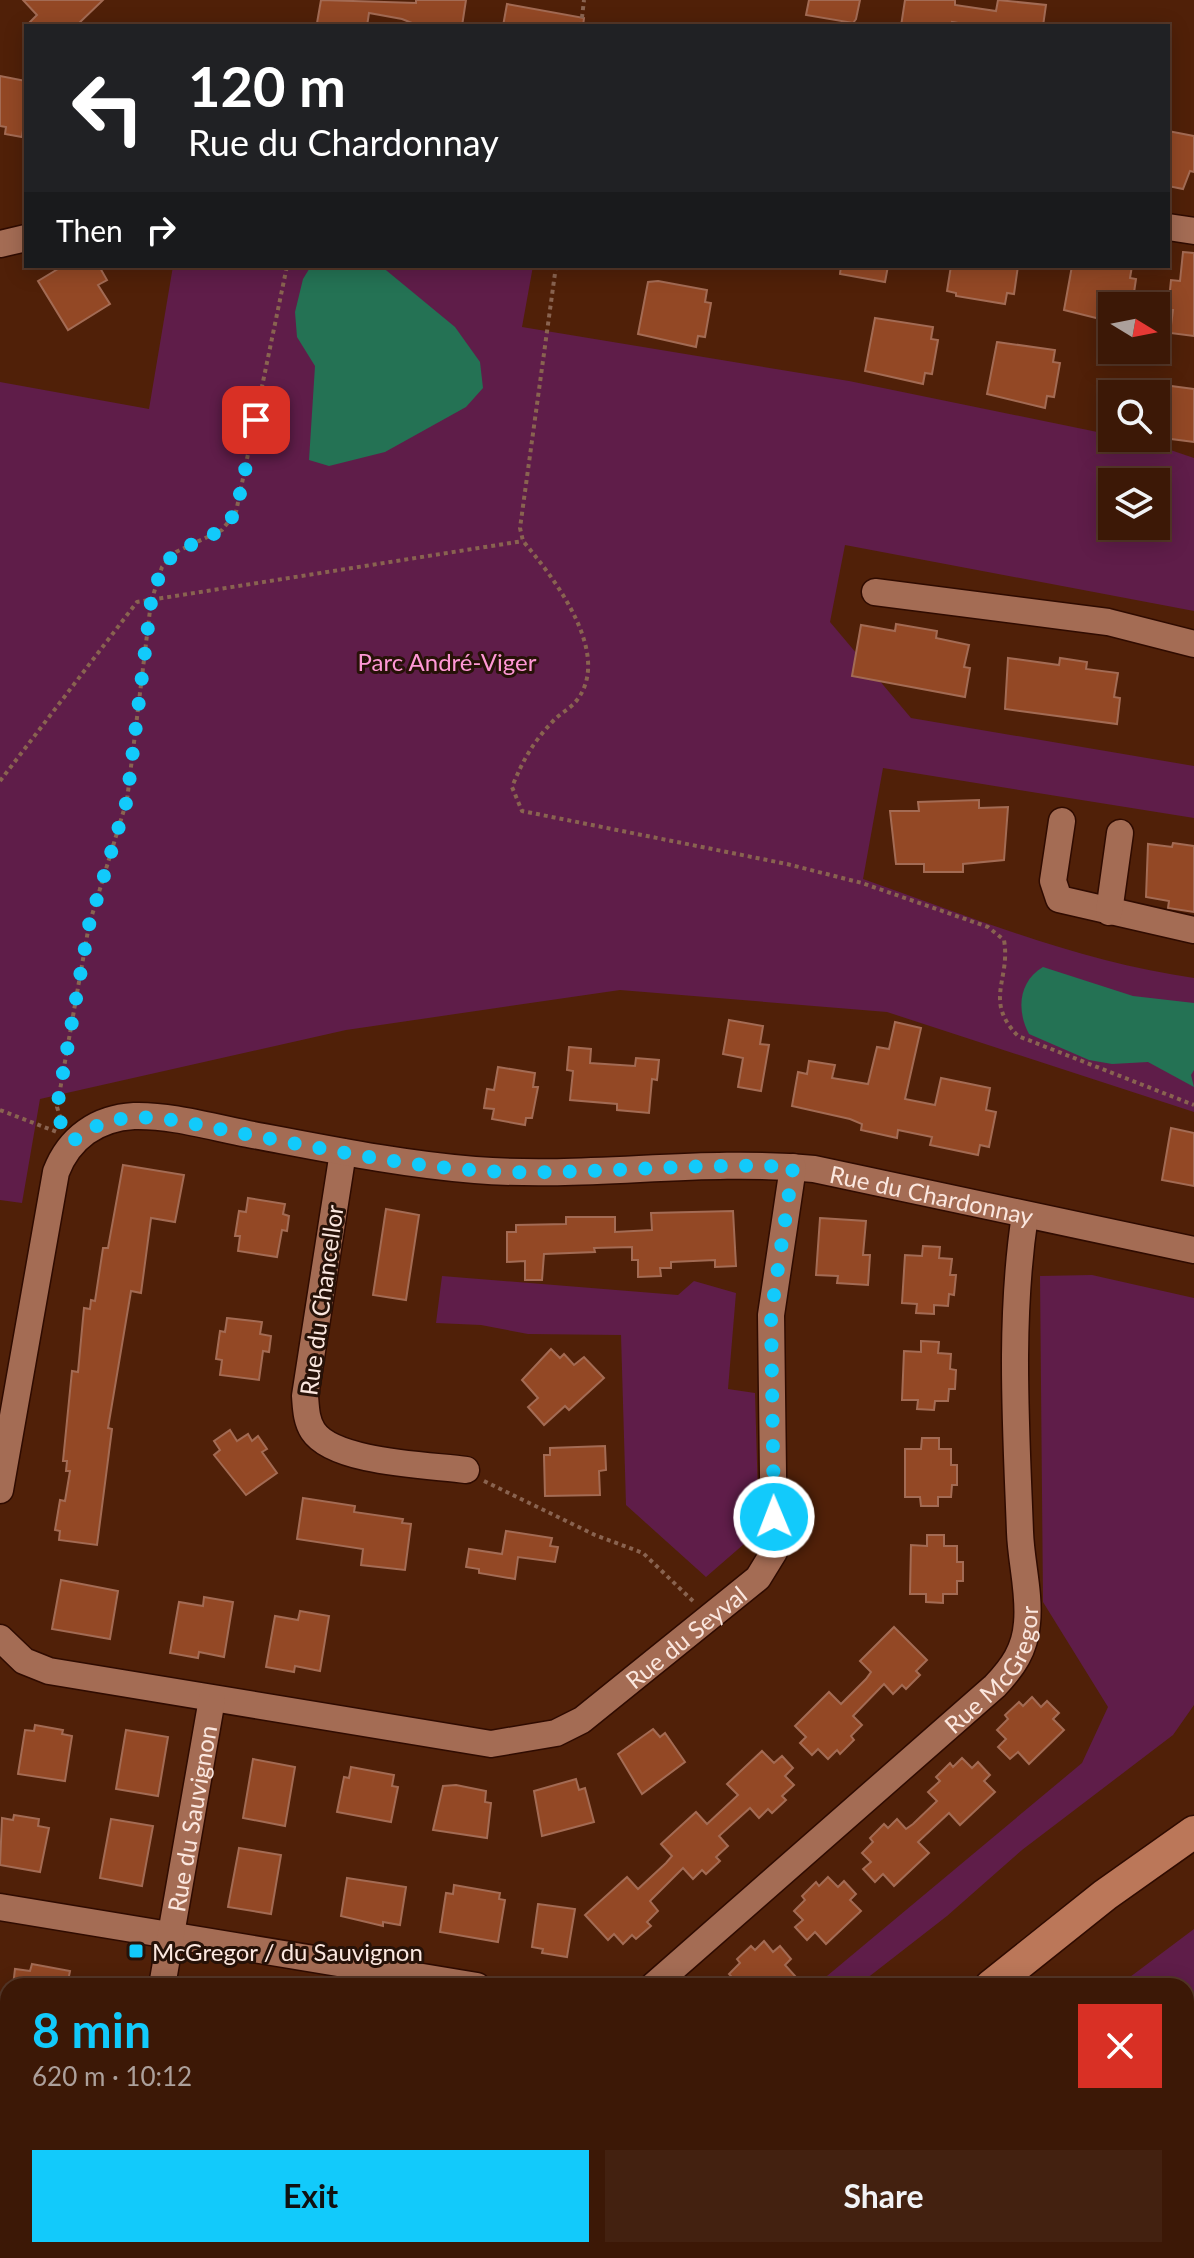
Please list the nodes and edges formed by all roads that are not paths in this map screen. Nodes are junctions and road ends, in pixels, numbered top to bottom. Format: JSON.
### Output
{"nodes":[{"id":1,"x":1170,"y":227,"type":"edge"},
{"id":2,"x":1194,"y":231,"type":"edge"},
{"id":3,"x":24,"y":238,"type":"edge"},
{"id":4,"x":0,"y":244,"type":"edge"},
{"id":5,"x":875,"y":592,"type":"dead end"},
{"id":6,"x":1194,"y":644,"type":"edge"},
{"id":7,"x":1062,"y":821,"type":"dead end"},
{"id":8,"x":1120,"y":833,"type":"dead end"},
{"id":9,"x":1109,"y":912,"type":"junction"},
{"id":10,"x":1194,"y":930,"type":"edge"},
{"id":11,"x":343,"y":1152,"type":"junction"},
{"id":12,"x":793,"y":1167,"type":"junction"},
{"id":13,"x":1025,"y":1215,"type":"junction"},
{"id":14,"x":1194,"y":1250,"type":"edge"},
{"id":15,"x":466,"y":1470,"type":"road end"},
{"id":16,"x":0,"y":1490,"type":"edge"},
{"id":17,"x":0,"y":1638,"type":"edge"},
{"id":18,"x":212,"y":1699,"type":"junction"},
{"id":19,"x":1194,"y":1832,"type":"edge"},
{"id":20,"x":0,"y":1907,"type":"edge"},
{"id":21,"x":171,"y":1937,"type":"junction"},
{"id":22,"x":163,"y":1978,"type":"edge"},
{"id":23,"x":427,"y":1978,"type":"edge"},
{"id":24,"x":662,"y":1978,"type":"edge"},
{"id":25,"x":1001,"y":1978,"type":"edge"}],
"edges":[{"from":1,"to":2,"type":"street"},
{"from":3,"to":4,"type":"street"},
{"from":5,"to":6,"type":"street"},
{"from":7,"to":9,"type":"street"},
{"from":8,"to":9,"type":"street"},
{"from":9,"to":10,"type":"street"},
{"from":11,"to":12,"type":"street","name":"Rue du Chardonnay"},
{"from":11,"to":15,"type":"street","name":"Rue du Chancellor"},
{"from":11,"to":16,"type":"street","name":"Rue du Chardonnay"},
{"from":12,"to":13,"type":"street","name":"Rue du Chardonnay"},
{"from":12,"to":18,"type":"street","name":"Rue du Seyval"},
{"from":13,"to":14,"type":"street","name":"Rue du Chardonnay"},
{"from":13,"to":24,"type":"street","name":"Rue McGregor"},
{"from":17,"to":18,"type":"street"},
{"from":18,"to":21,"type":"street","name":"Rue du Sauvignon"},
{"from":19,"to":25,"type":"main road"},
{"from":20,"to":21,"type":"street"},
{"from":21,"to":22,"type":"street","name":"Rue du Sauvignon"},
{"from":21,"to":23,"type":"street"}]}
